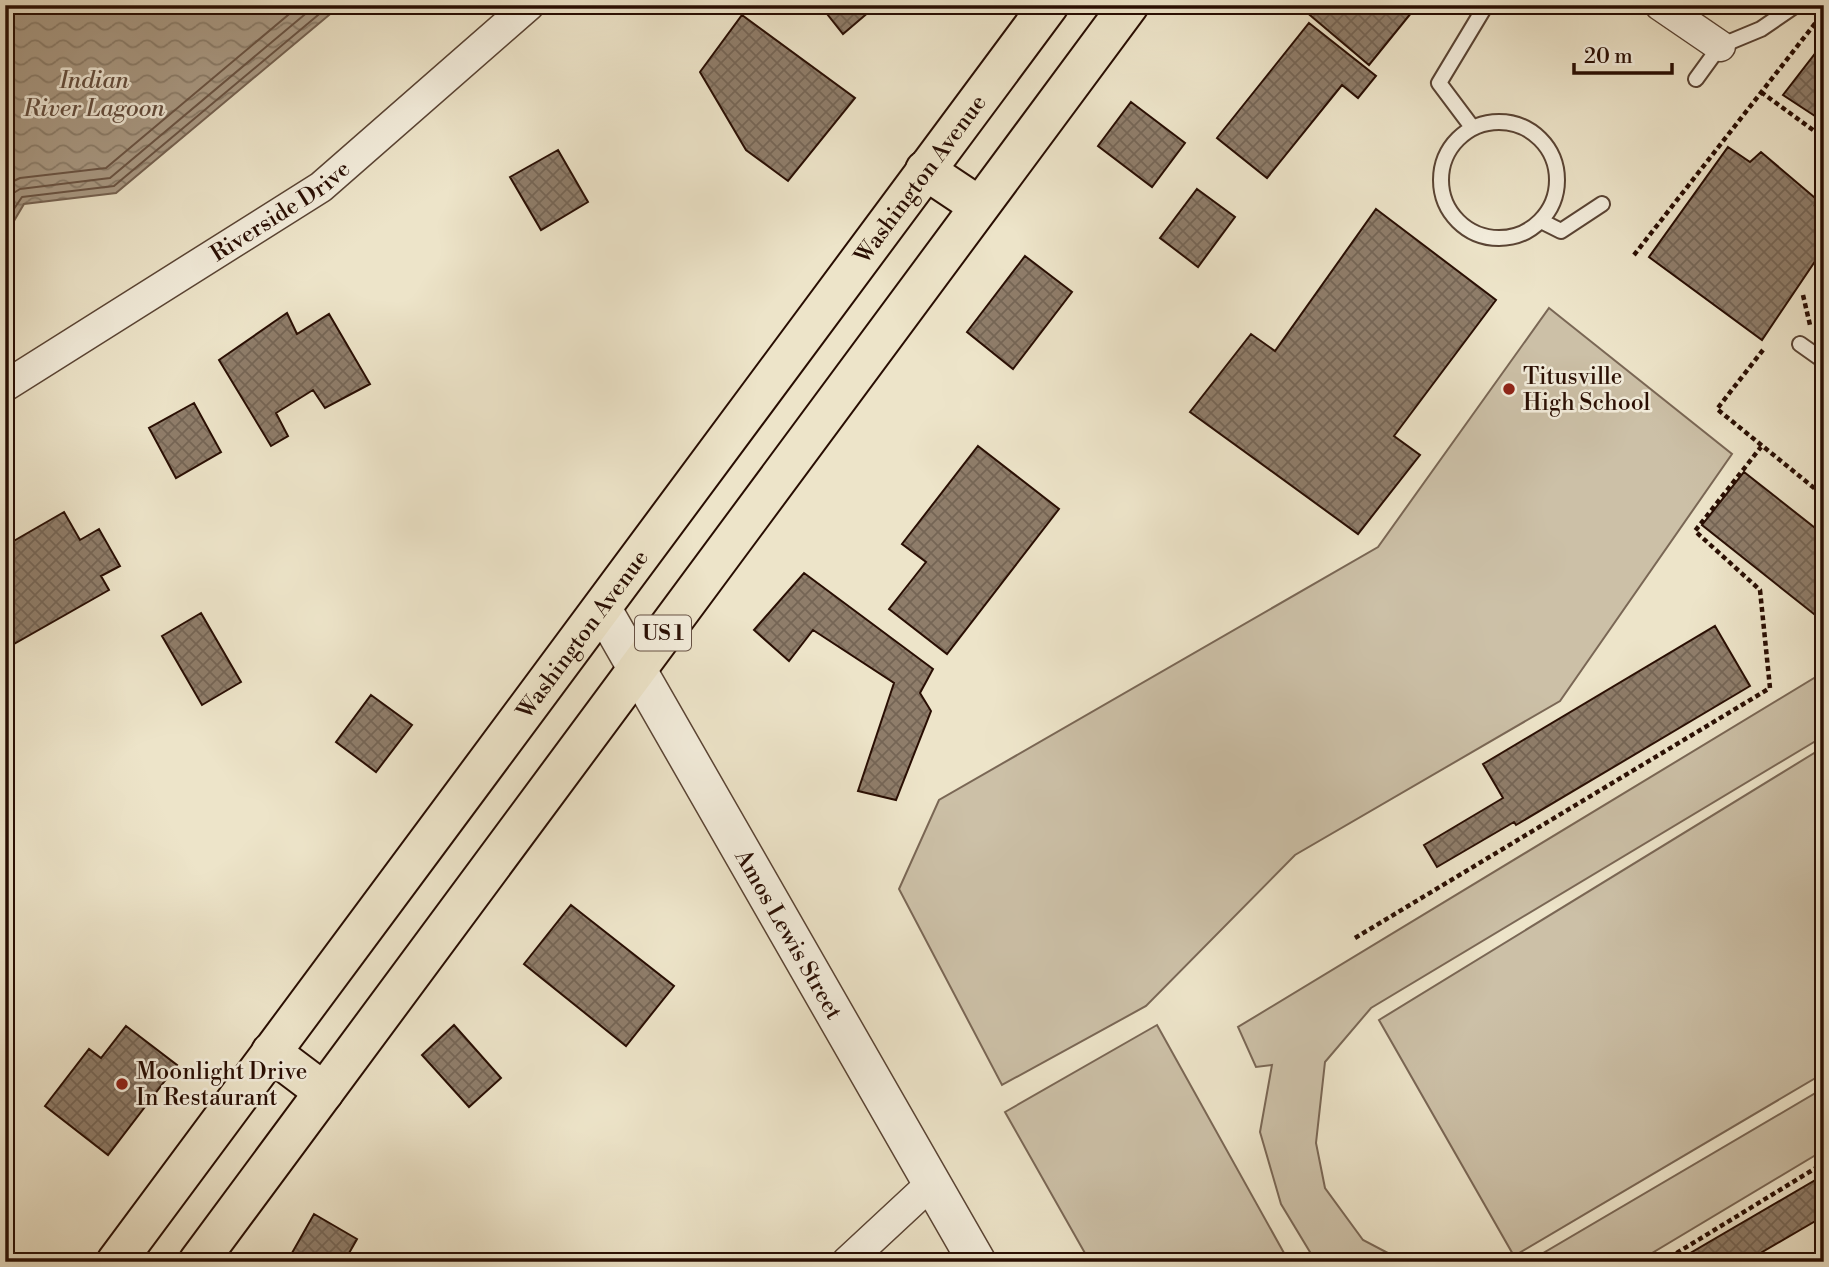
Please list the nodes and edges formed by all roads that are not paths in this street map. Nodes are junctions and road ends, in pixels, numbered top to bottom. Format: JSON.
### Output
{"nodes":[{"id":1,"x":529,"y":5,"type":"edge"},
{"id":2,"x":1049,"y":5,"type":"edge"},
{"id":3,"x":1129,"y":5,"type":"edge"},
{"id":4,"x":1486,"y":5,"type":"edge"},
{"id":5,"x":1660,"y":5,"type":"edge"},
{"id":6,"x":1796,"y":5,"type":"edge"},
{"id":7,"x":1720,"y":46,"type":"junction"},
{"id":8,"x":1696,"y":79,"type":"dead end"},
{"id":9,"x":1472,"y":127,"type":"junction"},
{"id":10,"x":925,"y":170,"type":"junction"},
{"id":11,"x":1602,"y":204,"type":"dead end"},
{"id":12,"x":979,"y":206,"type":"junction"},
{"id":13,"x":1541,"y":221,"type":"junction"},
{"id":14,"x":1800,"y":344,"type":"dead end"},
{"id":15,"x":1824,"y":361,"type":"edge"},
{"id":16,"x":5,"y":386,"type":"edge"},
{"id":17,"x":601,"y":608,"type":"junction"},
{"id":18,"x":638,"y":667,"type":"junction"},
{"id":19,"x":271,"y":1052,"type":"junction"},
{"id":20,"x":324,"y":1092,"type":"junction"},
{"id":21,"x":932,"y":1183,"type":"junction"},
{"id":22,"x":116,"y":1262,"type":"edge"},
{"id":23,"x":198,"y":1262,"type":"edge"},
{"id":24,"x":847,"y":1262,"type":"edge"},
{"id":25,"x":977,"y":1262,"type":"edge"}],
"edges":[{"from":1,"to":16,"type":"street","name":"Riverside Drive"},
{"from":2,"to":10,"type":"main road","name":"Washington Avenue","number":"US 1"},
{"from":3,"to":12,"type":"main road","number":"US 1"},
{"from":4,"to":9,"type":"lane"},
{"from":5,"to":7,"type":"street"},
{"from":6,"to":7,"type":"lane"},
{"from":7,"to":8,"type":"lane"},
{"from":9,"to":13,"type":"lane"},
{"from":9,"to":13,"type":"lane"},
{"from":10,"to":12,"type":"main road"},
{"from":10,"to":17,"type":"main road","name":"Washington Avenue","number":"US 1"},
{"from":11,"to":13,"type":"lane"},
{"from":12,"to":18,"type":"main road","number":"US 1"},
{"from":14,"to":15,"type":"lane"},
{"from":17,"to":18,"type":"street","name":"Amos Lewis Street"},
{"from":17,"to":19,"type":"main road","name":"Washington Avenue","number":"US 1"},
{"from":18,"to":20,"type":"main road","number":"US 1"},
{"from":18,"to":21,"type":"street","name":"Amos Lewis Street"},
{"from":19,"to":20,"type":"main road"},
{"from":19,"to":22,"type":"main road","name":"Washington Avenue","number":"US 1"},
{"from":20,"to":23,"type":"main road","number":"US 1"},
{"from":21,"to":24,"type":"street"},
{"from":21,"to":25,"type":"street","name":"Amos Lewis Street"}]}
